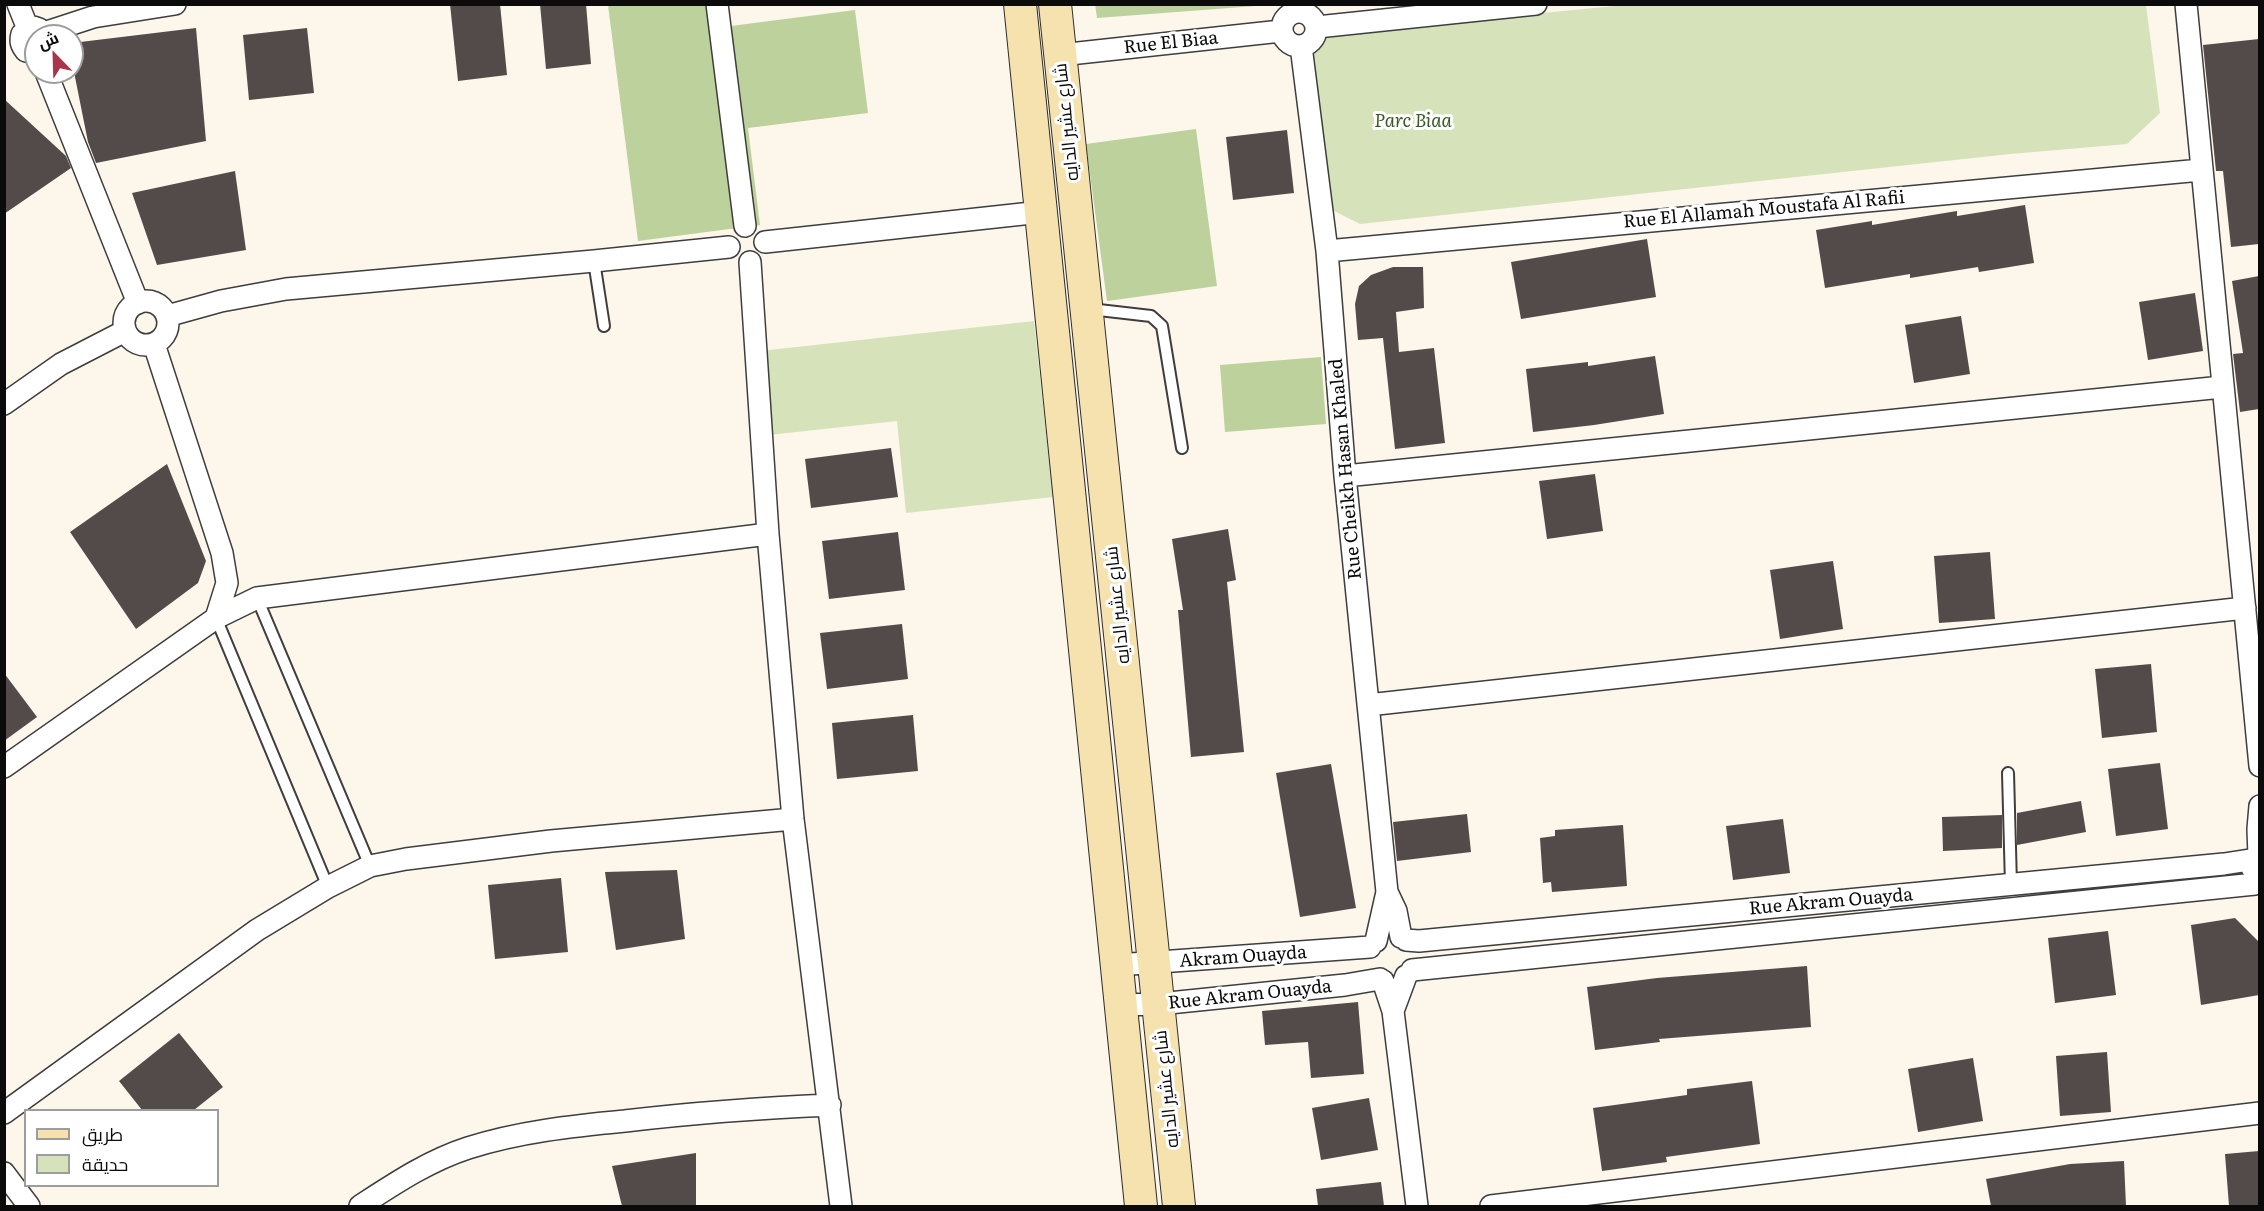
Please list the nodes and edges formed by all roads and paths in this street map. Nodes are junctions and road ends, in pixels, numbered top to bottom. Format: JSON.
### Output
{"nodes":[{"id":1,"x":18,"y":4,"type":"edge"},
{"id":2,"x":176,"y":4,"type":"edge"},
{"id":3,"x":717,"y":4,"type":"edge"},
{"id":4,"x":1020,"y":4,"type":"edge"},
{"id":5,"x":1055,"y":4,"type":"edge"},
{"id":6,"x":1536,"y":4,"type":"edge"},
{"id":7,"x":2186,"y":4,"type":"edge"},
{"id":8,"x":1297,"y":8,"type":"edge"},
{"id":9,"x":25,"y":24,"type":"edge"},
{"id":10,"x":74,"y":24,"type":"edge"},
{"id":11,"x":1317,"y":27,"type":"junction"},
{"id":12,"x":1281,"y":31,"type":"junction"},
{"id":13,"x":1301,"y":46,"type":"junction"},
{"id":14,"x":1060,"y":55,"type":"junction"},
{"id":15,"x":51,"y":84,"type":"edge"},
{"id":16,"x":2201,"y":170,"type":"junction"},
{"id":17,"x":1041,"y":212,"type":"junction"},
{"id":18,"x":745,"y":226,"type":"junction"},
{"id":19,"x":765,"y":242,"type":"junction"},
{"id":20,"x":729,"y":247,"type":"junction"},
{"id":21,"x":1327,"y":251,"type":"junction"},
{"id":22,"x":594,"y":261,"type":"junction"},
{"id":23,"x":750,"y":262,"type":"junction"},
{"id":24,"x":138,"y":303,"type":"junction"},
{"id":25,"x":1087,"y":308,"type":"junction"},
{"id":26,"x":167,"y":316,"type":"junction"},
{"id":27,"x":604,"y":326,"type":"dead end"},
{"id":28,"x":125,"y":331,"type":"junction"},
{"id":29,"x":154,"y":344,"type":"junction"},
{"id":30,"x":2222,"y":387,"type":"junction"},
{"id":31,"x":4,"y":404,"type":"edge"},
{"id":32,"x":1182,"y":448,"type":"dead end"},
{"id":33,"x":1346,"y":476,"type":"junction"},
{"id":34,"x":768,"y":534,"type":"junction"},
{"id":35,"x":227,"y":583,"type":"junction"},
{"id":36,"x":257,"y":598,"type":"junction"},
{"id":37,"x":2245,"y":608,"type":"junction"},
{"id":38,"x":216,"y":618,"type":"junction"},
{"id":39,"x":1368,"y":705,"type":"junction"},
{"id":40,"x":2259,"y":766,"type":"edge"},
{"id":41,"x":4,"y":767,"type":"edge"},
{"id":42,"x":2008,"y":773,"type":"dead end"},
{"id":43,"x":2259,"y":806,"type":"edge"},
{"id":44,"x":793,"y":819,"type":"junction"},
{"id":45,"x":2258,"y":857,"type":"edge"},
{"id":46,"x":370,"y":866,"type":"junction"},
{"id":47,"x":2011,"y":885,"type":"junction"},
{"id":48,"x":2257,"y":886,"type":"edge"},
{"id":49,"x":328,"y":887,"type":"junction"},
{"id":50,"x":1387,"y":892,"type":"junction"},
{"id":51,"x":1404,"y":939,"type":"junction"},
{"id":52,"x":1373,"y":944,"type":"junction"},
{"id":53,"x":1154,"y":963,"type":"junction"},
{"id":54,"x":1117,"y":965,"type":"junction"},
{"id":55,"x":1409,"y":973,"type":"junction"},
{"id":56,"x":1382,"y":980,"type":"junction"},
{"id":57,"x":1159,"y":1004,"type":"junction"},
{"id":58,"x":1121,"y":1005,"type":"junction"},
{"id":59,"x":1394,"y":1011,"type":"junction"},
{"id":60,"x":830,"y":1105,"type":"junction"},
{"id":61,"x":4,"y":1113,"type":"edge"},
{"id":62,"x":2259,"y":1113,"type":"edge"},
{"id":63,"x":4,"y":1173,"type":"edge"},
{"id":64,"x":29,"y":1206,"type":"edge"},
{"id":65,"x":360,"y":1206,"type":"edge"},
{"id":66,"x":841,"y":1206,"type":"edge"},
{"id":67,"x":1141,"y":1206,"type":"edge"},
{"id":68,"x":1179,"y":1206,"type":"edge"},
{"id":69,"x":1417,"y":1206,"type":"edge"},
{"id":70,"x":1491,"y":1206,"type":"edge"}],
"edges":[{"from":1,"to":9,"type":"street"},
{"from":2,"to":10,"type":"street"},
{"from":3,"to":18,"type":"street"},
{"from":4,"to":17,"type":"street","name":"شارع عشير الدايه"},
{"from":5,"to":14,"type":"street","name":"شارع عشير الدايه"},
{"from":6,"to":11,"type":"street"},
{"from":7,"to":16,"type":"street"},
{"from":8,"to":11,"type":"street"},
{"from":8,"to":12,"type":"street"},
{"from":11,"to":13,"type":"street"},
{"from":12,"to":13,"type":"street"},
{"from":12,"to":14,"type":"street","name":"Rue El Biaa"},
{"from":13,"to":21,"type":"street","name":"Rue Cheikh Hasan Khaled"},
{"from":14,"to":25,"type":"street","name":"شارع عشير الدايه"},
{"from":15,"to":24,"type":"street"},
{"from":16,"to":21,"type":"street","name":"Rue El Allamah Moustafa Al Rafii"},
{"from":16,"to":30,"type":"street"},
{"from":17,"to":19,"type":"street"},
{"from":17,"to":54,"type":"street","name":"شارع عشير الدايه"},
{"from":18,"to":19,"type":"street"},
{"from":18,"to":20,"type":"street"},
{"from":19,"to":23,"type":"street"},
{"from":20,"to":22,"type":"street"},
{"from":20,"to":23,"type":"street"},
{"from":21,"to":33,"type":"street","name":"Rue Cheikh Hasan Khaled"},
{"from":22,"to":26,"type":"street"},
{"from":22,"to":27,"type":"lane"},
{"from":23,"to":34,"type":"street"},
{"from":24,"to":26,"type":"street"},
{"from":24,"to":28,"type":"street"},
{"from":25,"to":32,"type":"lane"},
{"from":25,"to":53,"type":"street","name":"شارع عشير الدايه"},
{"from":26,"to":29,"type":"street"},
{"from":28,"to":29,"type":"street"},
{"from":28,"to":31,"type":"street"},
{"from":29,"to":35,"type":"street"},
{"from":30,"to":33,"type":"street"},
{"from":30,"to":37,"type":"street"},
{"from":33,"to":39,"type":"street","name":"Rue Cheikh Hasan Khaled"},
{"from":34,"to":36,"type":"street"},
{"from":34,"to":44,"type":"street"},
{"from":35,"to":36,"type":"street"},
{"from":35,"to":38,"type":"street"},
{"from":36,"to":38,"type":"street"},
{"from":36,"to":46,"type":"lane"},
{"from":37,"to":39,"type":"street"},
{"from":37,"to":40,"type":"street"},
{"from":38,"to":41,"type":"street"},
{"from":38,"to":49,"type":"lane"},
{"from":39,"to":50,"type":"street","name":"Rue Cheikh Hasan Khaled"},
{"from":42,"to":47,"type":"lane"},
{"from":43,"to":45,"type":"street"},
{"from":44,"to":46,"type":"street"},
{"from":44,"to":60,"type":"street"},
{"from":45,"to":47,"type":"street","name":"Rue Akram Ouayda"},
{"from":45,"to":48,"type":"street"},
{"from":46,"to":49,"type":"street"},
{"from":47,"to":51,"type":"street","name":"Rue Akram Ouayda"},
{"from":48,"to":55,"type":"street","name":"Rue Akram Ouayda"},
{"from":49,"to":61,"type":"street"},
{"from":50,"to":51,"type":"street","name":"Rue Cheikh Hasan Khaled"},
{"from":50,"to":52,"type":"street","name":"Rue Cheikh Hasan Khaled"},
{"from":51,"to":52,"type":"street"},
{"from":51,"to":55,"type":"street"},
{"from":52,"to":53,"type":"street","name":"Akram Ouayda"},
{"from":52,"to":56,"type":"street"},
{"from":53,"to":54,"type":"street","name":"Akram Ouayda"},
{"from":53,"to":57,"type":"street","name":"شارع عشير الدايه"},
{"from":54,"to":58,"type":"street","name":"شارع عشير الدايه"},
{"from":55,"to":56,"type":"street"},
{"from":55,"to":59,"type":"street"},
{"from":56,"to":57,"type":"street","name":"Rue Akram Ouayda"},
{"from":56,"to":59,"type":"street"},
{"from":57,"to":58,"type":"street","name":"Rue Akram Ouayda"},
{"from":57,"to":68,"type":"street","name":"شارع عشير الدايه"},
{"from":58,"to":67,"type":"street","name":"شارع عشير الدايه"},
{"from":59,"to":69,"type":"street"},
{"from":60,"to":65,"type":"street"},
{"from":60,"to":66,"type":"street"},
{"from":62,"to":70,"type":"street"},
{"from":63,"to":64,"type":"street"}]}
